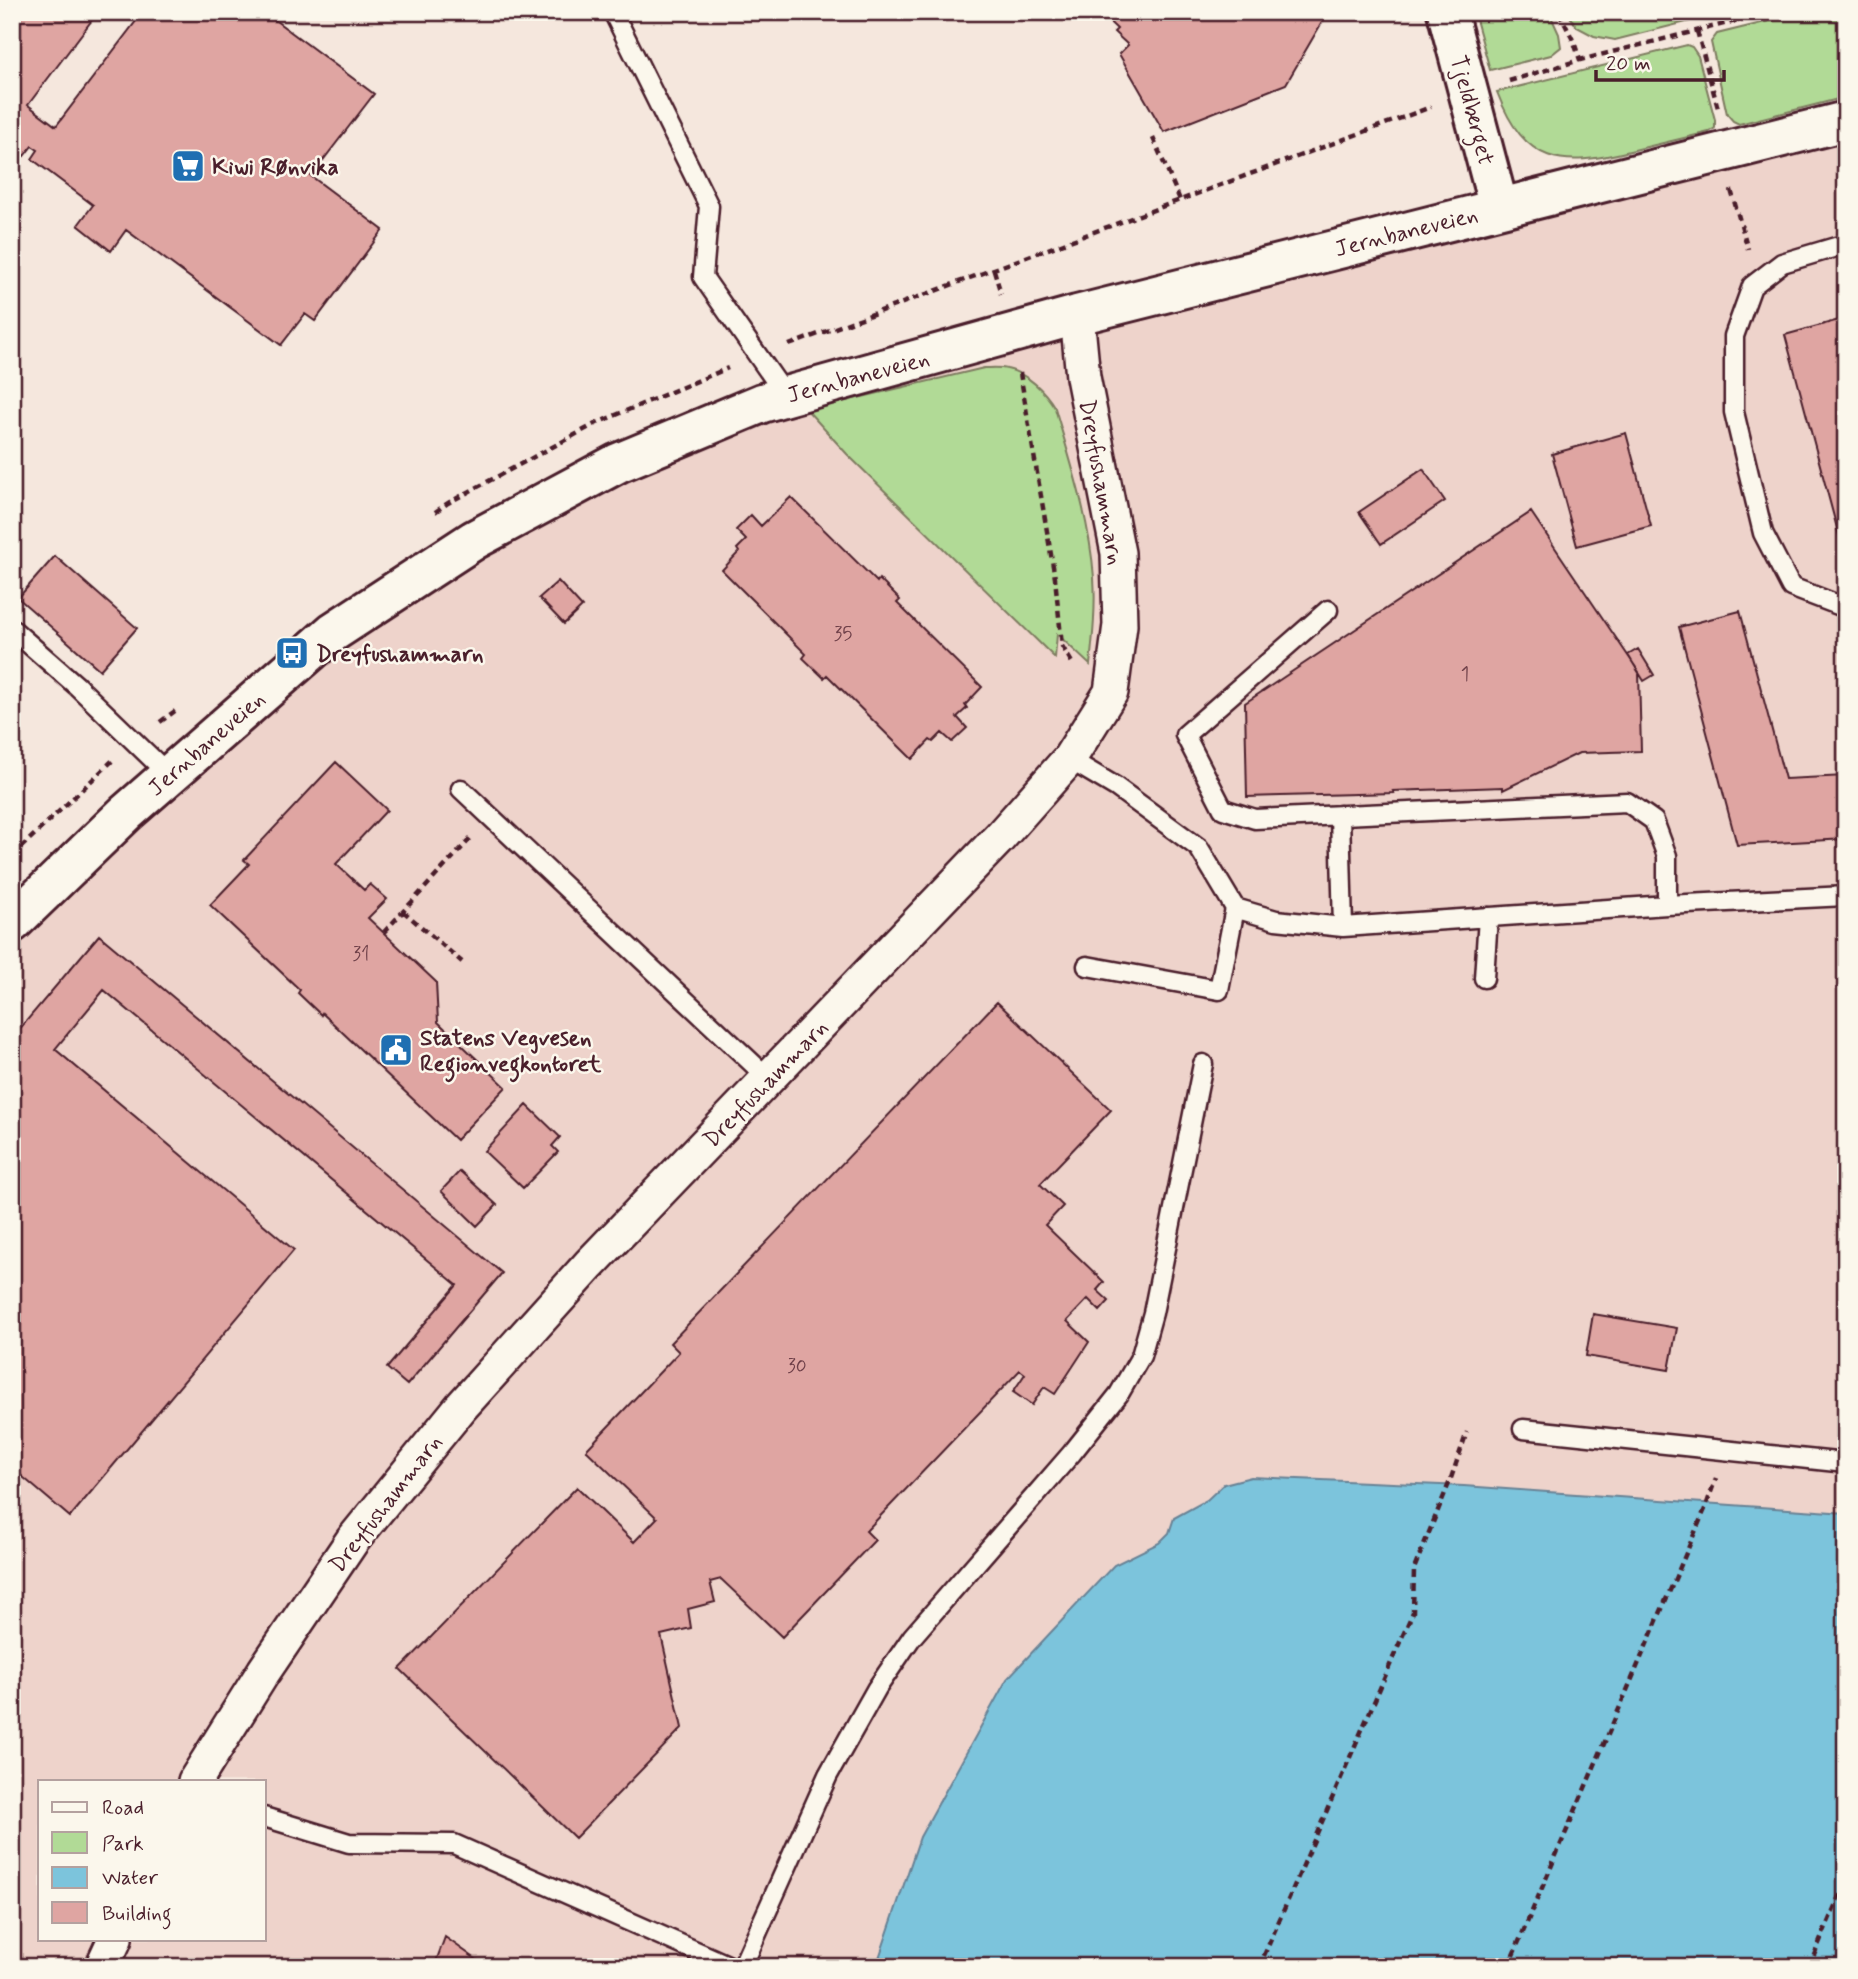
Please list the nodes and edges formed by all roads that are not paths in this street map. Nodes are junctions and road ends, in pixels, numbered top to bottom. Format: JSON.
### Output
{"nodes":[{"id":1,"x":612,"y":12,"type":"edge"},
{"id":2,"x":1447,"y":12,"type":"edge"},
{"id":3,"x":1846,"y":121,"type":"edge"},
{"id":4,"x":1499,"y":208,"type":"junction"},
{"id":5,"x":1846,"y":244,"type":"edge"},
{"id":6,"x":1077,"y":315,"type":"junction"},
{"id":7,"x":786,"y":396,"type":"junction"},
{"id":8,"x":1846,"y":608,"type":"edge"},
{"id":9,"x":1328,"y":610,"type":"dead end"},
{"id":10,"x":12,"y":629,"type":"edge"},
{"id":11,"x":1069,"y":759,"type":"junction"},
{"id":12,"x":169,"y":775,"type":"junction"},
{"id":13,"x":461,"y":789,"type":"dead end"},
{"id":14,"x":1340,"y":815,"type":"junction"},
{"id":15,"x":1846,"y":896,"type":"edge"},
{"id":16,"x":1667,"y":905,"type":"junction"},
{"id":17,"x":1236,"y":908,"type":"junction"},
{"id":18,"x":1488,"y":917,"type":"junction"},
{"id":19,"x":12,"y":923,"type":"edge"},
{"id":20,"x":1343,"y":927,"type":"junction"},
{"id":21,"x":1087,"y":966,"type":"dead end"},
{"id":22,"x":1484,"y":978,"type":"dead end"},
{"id":23,"x":1203,"y":1064,"type":"dead end"},
{"id":24,"x":769,"y":1079,"type":"junction"},
{"id":25,"x":1523,"y":1429,"type":"dead end"},
{"id":26,"x":1846,"y":1463,"type":"edge"},
{"id":27,"x":197,"y":1780,"type":"edge"},
{"id":28,"x":266,"y":1818,"type":"edge"},
{"id":29,"x":115,"y":1940,"type":"edge"},
{"id":30,"x":102,"y":1967,"type":"edge"},
{"id":31,"x":732,"y":1967,"type":"edge"},
{"id":32,"x":742,"y":1967,"type":"edge"}],
"edges":[{"from":1,"to":7,"type":"lane"},
{"from":2,"to":4,"type":"street","name":"Tjeldberget"},
{"from":3,"to":4,"type":"street","name":"Jernbaneveien"},
{"from":4,"to":6,"type":"street","name":"Jernbaneveien"},
{"from":5,"to":8,"type":"lane"},
{"from":6,"to":7,"type":"street","name":"Jernbaneveien"},
{"from":6,"to":11,"type":"street","name":"Dreyfushammarn"},
{"from":7,"to":12,"type":"street","name":"Jernbaneveien"},
{"from":9,"to":14,"type":"lane"},
{"from":10,"to":12,"type":"lane"},
{"from":11,"to":17,"type":"lane"},
{"from":11,"to":24,"type":"street","name":"Dreyfushammarn"},
{"from":12,"to":19,"type":"street","name":"Jernbaneveien"},
{"from":13,"to":24,"type":"lane"},
{"from":14,"to":16,"type":"lane"},
{"from":14,"to":20,"type":"lane"},
{"from":15,"to":16,"type":"lane"},
{"from":16,"to":18,"type":"lane"},
{"from":17,"to":20,"type":"lane"},
{"from":17,"to":21,"type":"lane"},
{"from":18,"to":20,"type":"lane"},
{"from":18,"to":22,"type":"lane"},
{"from":23,"to":32,"type":"lane"},
{"from":24,"to":27,"type":"street","name":"Dreyfushammarn"},
{"from":25,"to":26,"type":"lane"},
{"from":28,"to":31,"type":"lane"},
{"from":29,"to":30,"type":"street"}]}
